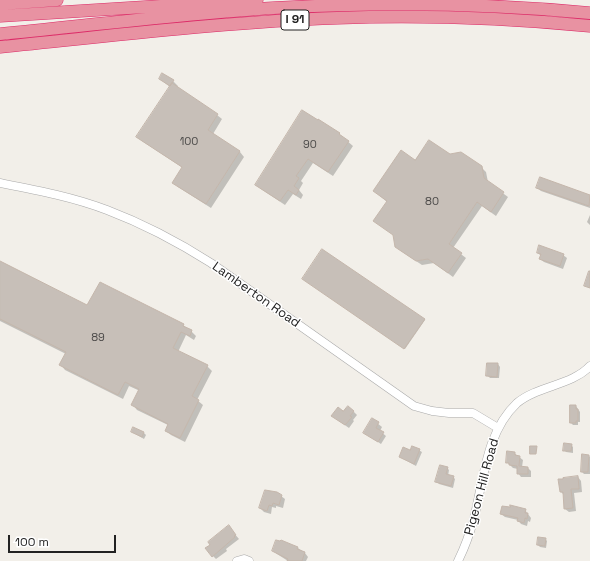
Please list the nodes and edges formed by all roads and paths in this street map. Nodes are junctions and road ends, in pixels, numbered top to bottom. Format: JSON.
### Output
{"nodes":[{"id":1,"x":57,"y":0,"type":"edge"},
{"id":2,"x":257,"y":0,"type":"edge"},
{"id":3,"x":516,"y":0,"type":"edge"},
{"id":4,"x":0,"y":4,"type":"edge"},
{"id":5,"x":590,"y":6,"type":"edge"},
{"id":6,"x":590,"y":13,"type":"edge"},
{"id":7,"x":0,"y":16,"type":"edge"},
{"id":8,"x":590,"y":26,"type":"edge"},
{"id":9,"x":0,"y":34,"type":"edge"},
{"id":10,"x":0,"y":47,"type":"edge"},
{"id":11,"x":0,"y":183,"type":"edge"},
{"id":12,"x":590,"y":366,"type":"edge"},
{"id":13,"x":498,"y":428,"type":"junction"},
{"id":14,"x":237,"y":561,"type":"edge"},
{"id":15,"x":249,"y":561,"type":"edge"},
{"id":16,"x":458,"y":561,"type":"edge"}],
"edges":[{"from":1,"to":4,"type":"highway"},
{"from":2,"to":7,"type":"highway"},
{"from":3,"to":5,"type":"highway"},
{"from":6,"to":9,"type":"highway"},
{"from":8,"to":10,"type":"highway","number":"I 91"},
{"from":11,"to":13,"type":"street","name":"Lamberton Road"},
{"from":12,"to":13,"type":"street","name":"Pigeon Hill Road"},
{"from":13,"to":16,"type":"street","name":"Pigeon Hill Road"},
{"from":14,"to":15,"type":"street"}]}
